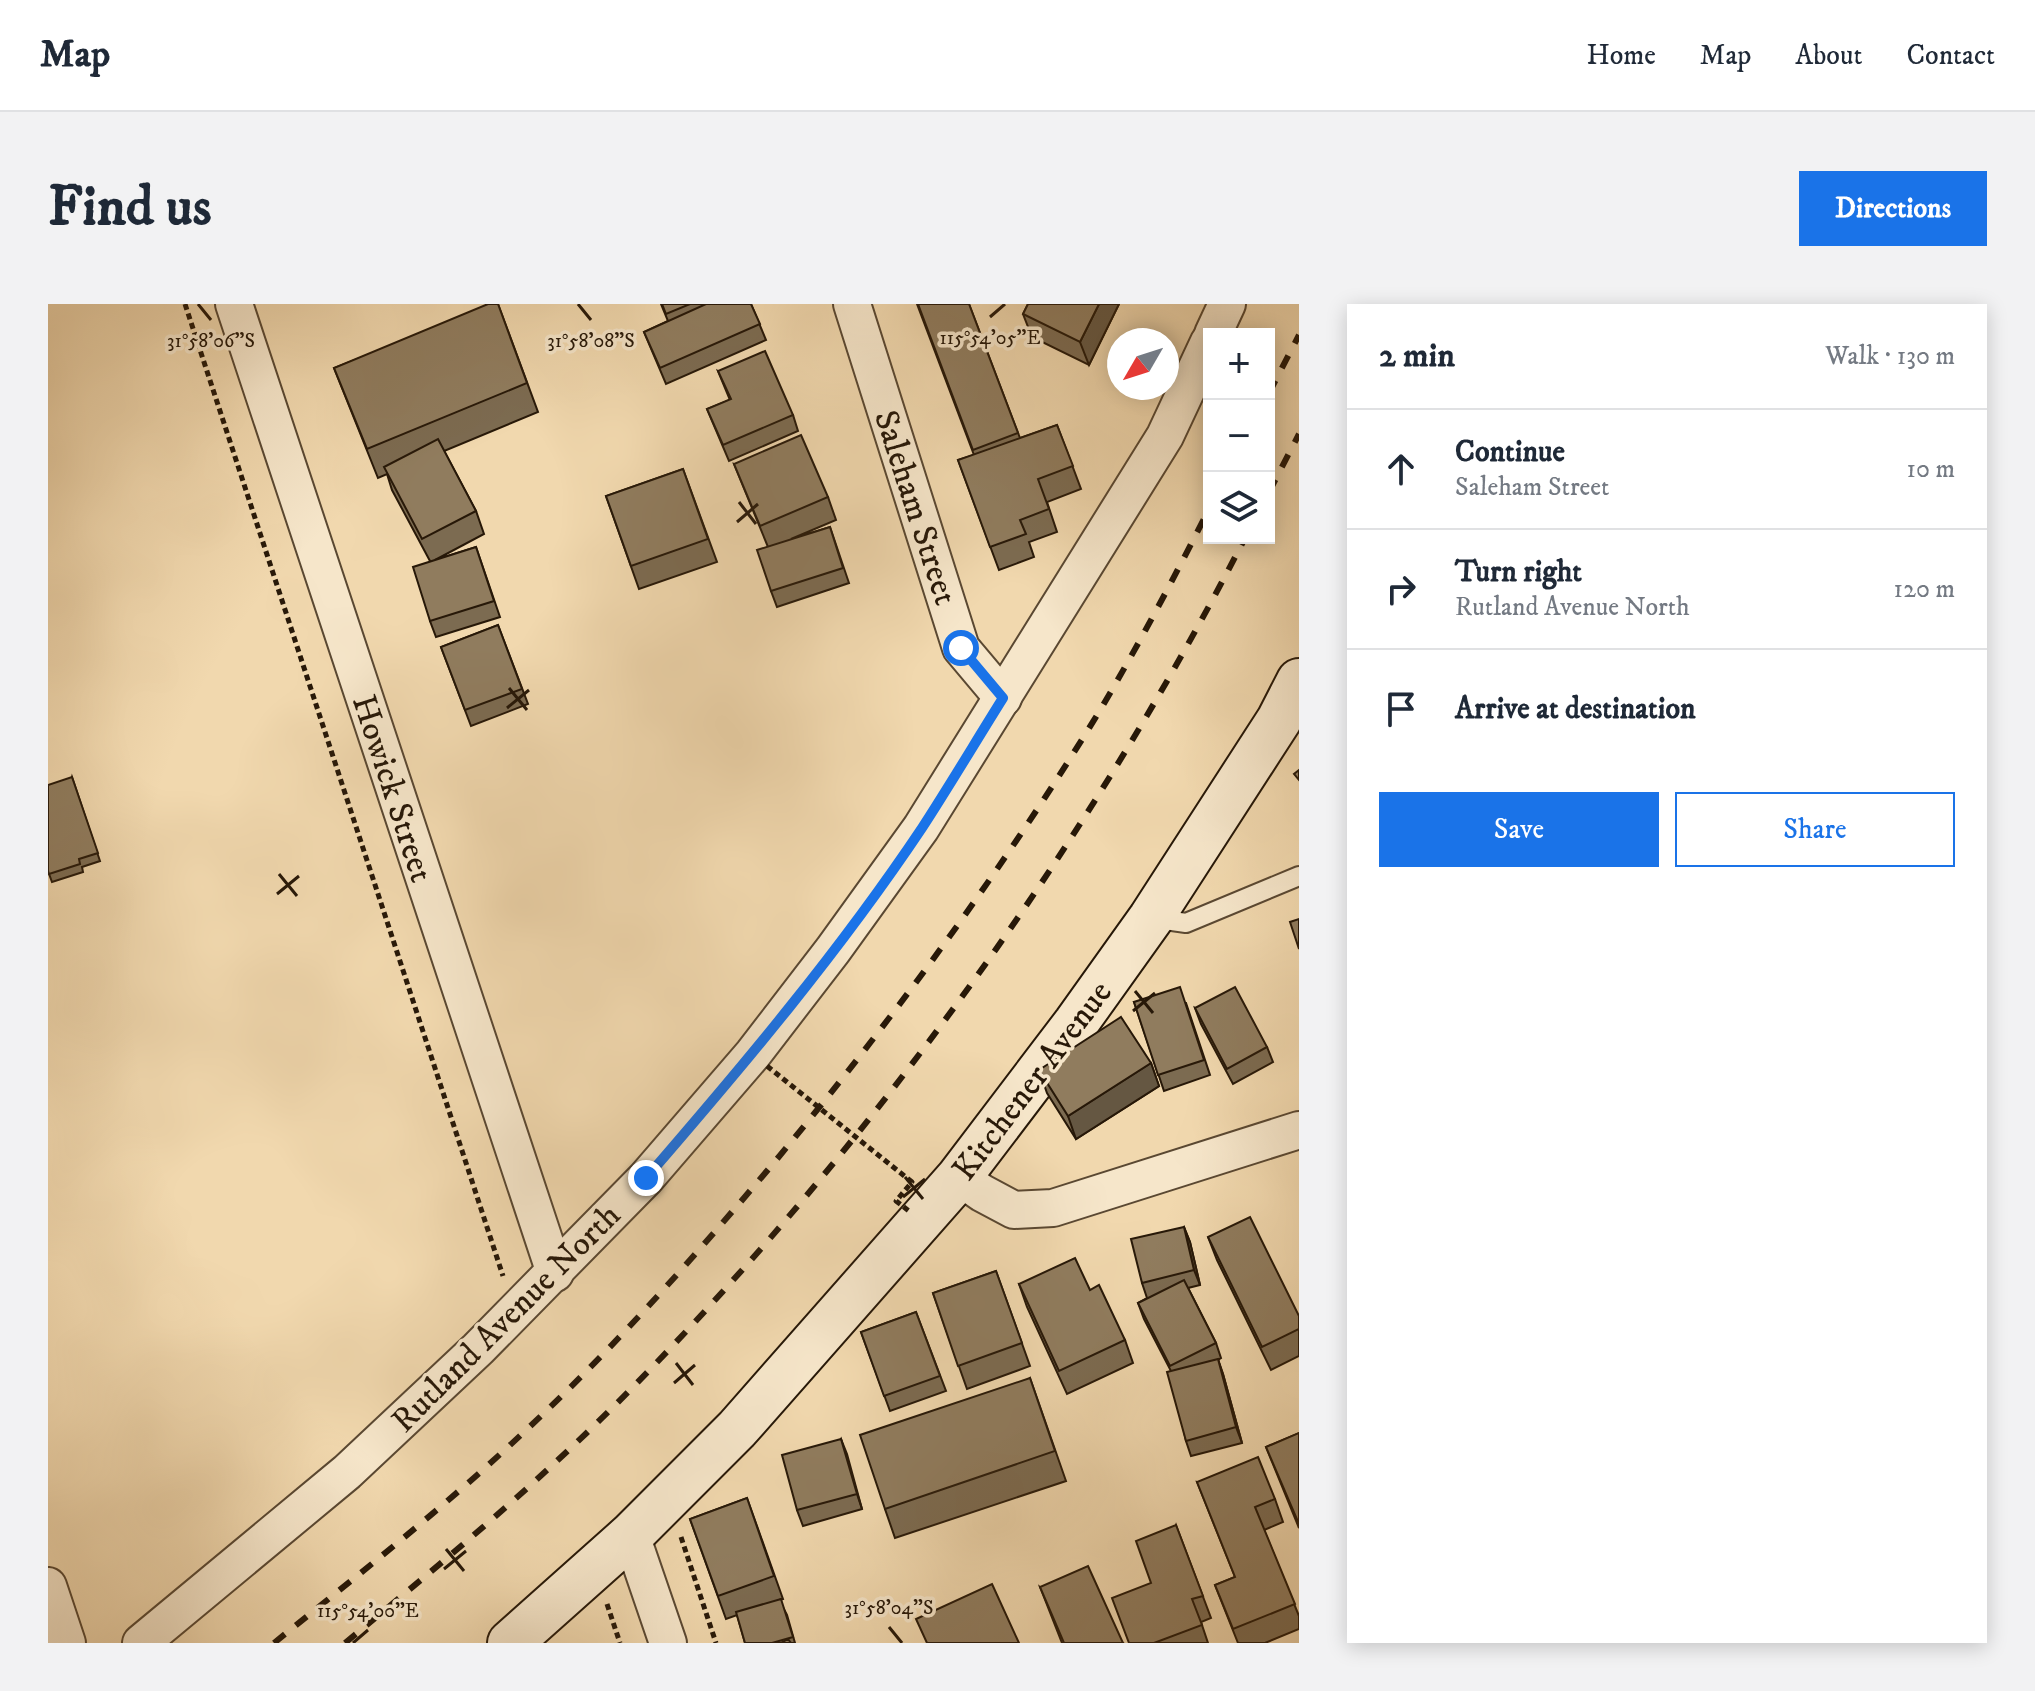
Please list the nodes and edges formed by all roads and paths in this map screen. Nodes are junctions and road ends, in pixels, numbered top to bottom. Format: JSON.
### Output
{"nodes":[{"id":1,"x":185,"y":304,"type":"edge"},
{"id":2,"x":234,"y":304,"type":"edge"},
{"id":3,"x":852,"y":304,"type":"edge"},
{"id":4,"x":1227,"y":304,"type":"edge"},
{"id":5,"x":1216,"y":328,"type":"edge"},
{"id":6,"x":1203,"y":355,"type":"edge"},
{"id":7,"x":1299,"y":681,"type":"edge"},
{"id":8,"x":1003,"y":698,"type":"junction"},
{"id":9,"x":1299,"y":876,"type":"edge"},
{"id":10,"x":1151,"y":918,"type":"junction"},
{"id":11,"x":767,"y":1066,"type":"dead end"},
{"id":12,"x":1299,"y":1130,"type":"edge"},
{"id":13,"x":959,"y":1177,"type":"junction"},
{"id":14,"x":909,"y":1211,"type":"dead end"},
{"id":15,"x":555,"y":1273,"type":"junction"},
{"id":16,"x":508,"y":1291,"type":"dead end"},
{"id":17,"x":631,"y":1535,"type":"junction"},
{"id":18,"x":681,"y":1535,"type":"dead end"},
{"id":19,"x":48,"y":1586,"type":"edge"},
{"id":20,"x":603,"y":1592,"type":"dead end"},
{"id":21,"x":67,"y":1643,"type":"edge"},
{"id":22,"x":141,"y":1643,"type":"edge"},
{"id":23,"x":510,"y":1643,"type":"edge"},
{"id":24,"x":620,"y":1643,"type":"edge"},
{"id":25,"x":668,"y":1643,"type":"edge"},
{"id":26,"x":716,"y":1643,"type":"edge"}],
"edges":[{"from":1,"to":16,"type":"path"},
{"from":2,"to":15,"type":"street","name":"Howick Street"},
{"from":3,"to":8,"type":"street","name":"Saleham Street"},
{"from":4,"to":5,"type":"street"},
{"from":6,"to":8,"type":"street","name":"Rutland Avenue North"},
{"from":7,"to":10,"type":"street","name":"Kitchener Avenue"},
{"from":8,"to":15,"type":"street","name":"Rutland Avenue North"},
{"from":9,"to":10,"type":"lane"},
{"from":10,"to":13,"type":"street","name":"Kitchener Avenue"},
{"from":11,"to":14,"type":"path","bridge":true},
{"from":12,"to":13,"type":"street"},
{"from":13,"to":17,"type":"street","name":"Kitchener Avenue"},
{"from":15,"to":22,"type":"street","name":"Rutland Avenue North"},
{"from":17,"to":23,"type":"street","name":"Kitchener Avenue"},
{"from":17,"to":25,"type":"street"},
{"from":18,"to":26,"type":"path"},
{"from":19,"to":21,"type":"street"},
{"from":20,"to":24,"type":"path"}]}
